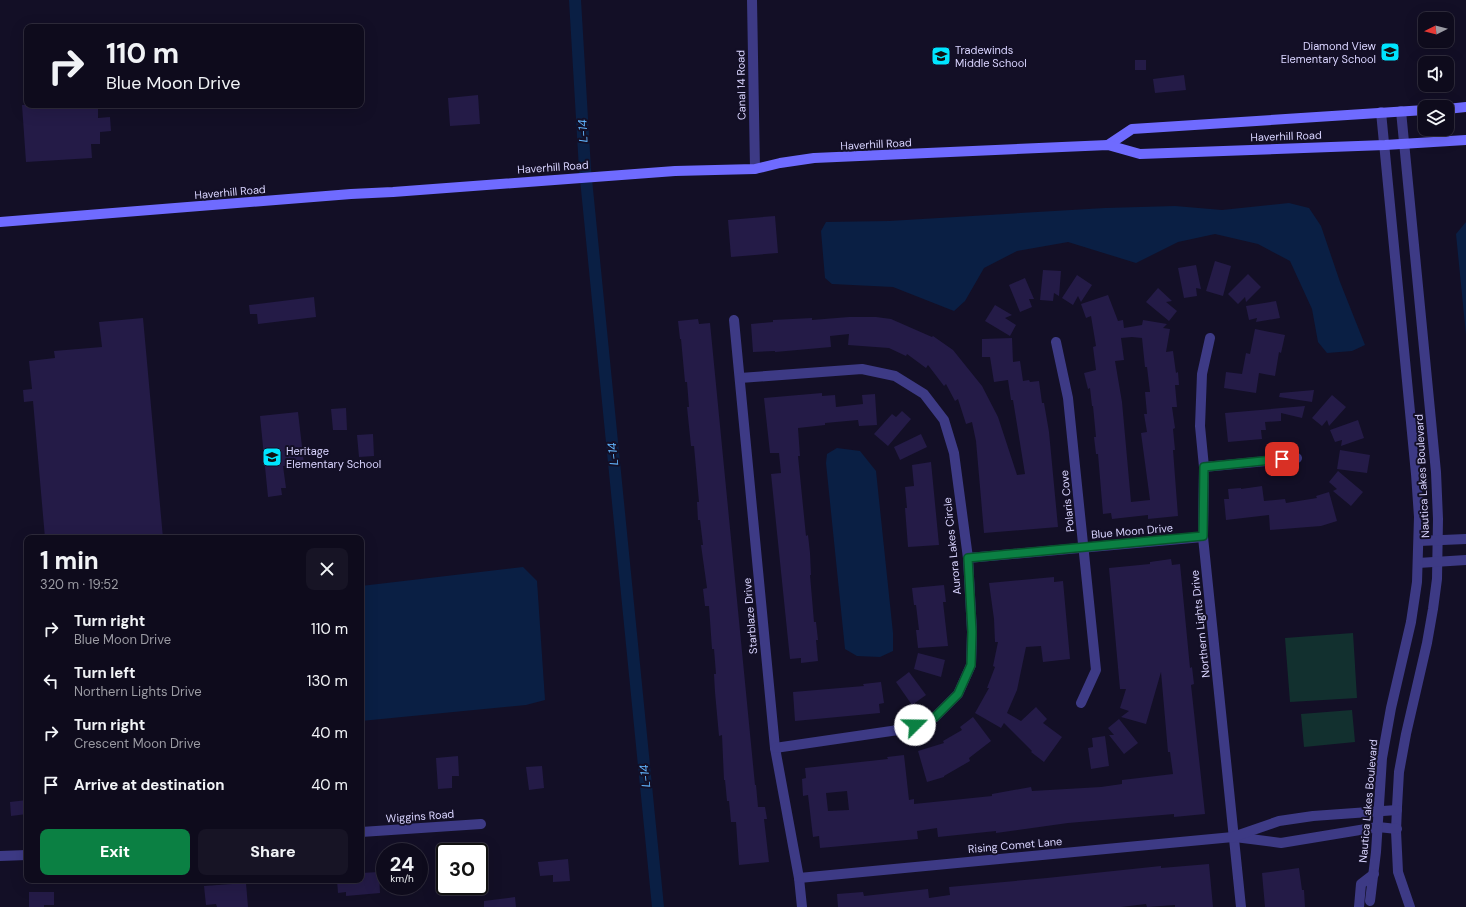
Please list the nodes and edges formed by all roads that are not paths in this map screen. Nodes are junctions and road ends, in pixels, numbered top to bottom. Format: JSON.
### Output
{"nodes":[{"id":1,"x":752,"y":0,"type":"edge"},
{"id":2,"x":1466,"y":107,"type":"edge"},
{"id":3,"x":1454,"y":108,"type":"edge"},
{"id":4,"x":1418,"y":110,"type":"edge"},
{"id":5,"x":1401,"y":111,"type":"junction"},
{"id":6,"x":1381,"y":112,"type":"junction"},
{"id":7,"x":1466,"y":140,"type":"edge"},
{"id":8,"x":1404,"y":143,"type":"junction"},
{"id":9,"x":1385,"y":144,"type":"junction"},
{"id":10,"x":1108,"y":145,"type":"junction"},
{"id":11,"x":755,"y":168,"type":"junction"},
{"id":12,"x":0,"y":222,"type":"edge"},
{"id":13,"x":734,"y":320,"type":"dead end"},
{"id":14,"x":1210,"y":338,"type":"dead end"},
{"id":15,"x":1056,"y":342,"type":"dead end"},
{"id":16,"x":740,"y":378,"type":"junction"},
{"id":17,"x":1297,"y":458,"type":"dead end"},
{"id":18,"x":1204,"y":467,"type":"junction"},
{"id":19,"x":1203,"y":536,"type":"junction"},
{"id":20,"x":1466,"y":539,"type":"edge"},
{"id":21,"x":1419,"y":541,"type":"junction"},
{"id":22,"x":1438,"y":541,"type":"junction"},
{"id":23,"x":1084,"y":548,"type":"junction"},
{"id":24,"x":968,"y":558,"type":"junction"},
{"id":25,"x":1466,"y":560,"type":"edge"},
{"id":26,"x":1437,"y":562,"type":"junction"},
{"id":27,"x":1418,"y":563,"type":"junction"},
{"id":28,"x":1081,"y":703,"type":"dead end"},
{"id":29,"x":775,"y":748,"type":"junction"},
{"id":30,"x":1379,"y":810,"type":"junction"},
{"id":31,"x":1397,"y":810,"type":"junction"},
{"id":32,"x":481,"y":824,"type":"dead end"},
{"id":33,"x":1378,"y":827,"type":"junction"},
{"id":34,"x":1397,"y":829,"type":"junction"},
{"id":35,"x":364,"y":832,"type":"edge"},
{"id":36,"x":1233,"y":837,"type":"junction"},
{"id":37,"x":24,"y":855,"type":"edge"},
{"id":38,"x":0,"y":856,"type":"edge"},
{"id":39,"x":1374,"y":874,"type":"junction"},
{"id":40,"x":799,"y":878,"type":"junction"},
{"id":41,"x":1370,"y":901,"type":"dead end"},
{"id":42,"x":802,"y":907,"type":"edge"},
{"id":43,"x":1241,"y":907,"type":"edge"},
{"id":44,"x":1359,"y":907,"type":"edge"},
{"id":45,"x":1410,"y":907,"type":"edge"}],
"edges":[{"from":1,"to":11,"type":"street","name":"Canal 14 Road"},
{"from":2,"to":3,"type":"street"},
{"from":4,"to":5,"type":"street","name":"Haverhill Road"},
{"from":5,"to":6,"type":"street","name":"Haverhill Road"},
{"from":5,"to":8,"type":"street","name":"Nautica Lakes Boulevard"},
{"from":6,"to":9,"type":"street","name":"Nautica Lakes Boulevard"},
{"from":6,"to":10,"type":"street","name":"Haverhill Road"},
{"from":7,"to":8,"type":"street","name":"Haverhill Road"},
{"from":8,"to":9,"type":"street","name":"Haverhill Road"},
{"from":8,"to":22,"type":"street","name":"Nautica Lakes Boulevard"},
{"from":9,"to":10,"type":"street","name":"Haverhill Road"},
{"from":9,"to":21,"type":"street","name":"Nautica Lakes Boulevard"},
{"from":10,"to":11,"type":"street","name":"Haverhill Road"},
{"from":11,"to":12,"type":"street","name":"Haverhill Road"},
{"from":13,"to":16,"type":"street","name":"Starblaze Drive"},
{"from":14,"to":18,"type":"street","name":"Northern Lights Drive"},
{"from":15,"to":23,"type":"street","name":"Polaris Cove"},
{"from":16,"to":24,"type":"street","name":"Aurora Lakes Circle"},
{"from":16,"to":29,"type":"street","name":"Starblaze Drive"},
{"from":17,"to":18,"type":"street"},
{"from":18,"to":19,"type":"street","name":"Northern Lights Drive"},
{"from":19,"to":23,"type":"street","name":"Blue Moon Drive"},
{"from":19,"to":36,"type":"street","name":"Northern Lights Drive"},
{"from":20,"to":22,"type":"street"},
{"from":21,"to":22,"type":"street"},
{"from":21,"to":27,"type":"street","name":"Nautica Lakes Boulevard"},
{"from":22,"to":26,"type":"street","name":"Nautica Lakes Boulevard"},
{"from":23,"to":24,"type":"street","name":"Blue Moon Drive"},
{"from":23,"to":28,"type":"street","name":"Polaris Cove"},
{"from":24,"to":29,"type":"street","name":"Aurora Lakes Circle"},
{"from":25,"to":26,"type":"street"},
{"from":26,"to":27,"type":"street"},
{"from":26,"to":31,"type":"street","name":"Nautica Lakes Boulevard"},
{"from":27,"to":30,"type":"street","name":"Nautica Lakes Boulevard"},
{"from":29,"to":40,"type":"street","name":"Starblaze Drive"},
{"from":30,"to":31,"type":"street","name":"Rising Comet Lane"},
{"from":30,"to":33,"type":"street","name":"Nautica Lakes Boulevard"},
{"from":30,"to":36,"type":"street","name":"Rising Comet Lane"},
{"from":31,"to":34,"type":"street","name":"Nautica Lakes Boulevard"},
{"from":32,"to":35,"type":"street","name":"Wiggins Road"},
{"from":33,"to":34,"type":"street","name":"Rising Comet Lane"},
{"from":33,"to":36,"type":"street","name":"Rising Comet Lane"},
{"from":33,"to":39,"type":"street","name":"Nautica Lakes Boulevard"},
{"from":34,"to":45,"type":"street","name":"Nautica Lakes Boulevard"},
{"from":36,"to":40,"type":"street","name":"Rising Comet Lane"},
{"from":36,"to":43,"type":"street","name":"Northern Lights Drive"},
{"from":37,"to":38,"type":"street"},
{"from":39,"to":41,"type":"street","name":"Nautica Lakes Boulevard"},
{"from":39,"to":44,"type":"street","name":"Nautica Lakes Boulevard"},
{"from":40,"to":42,"type":"street","name":"Starblaze Drive"}]}
